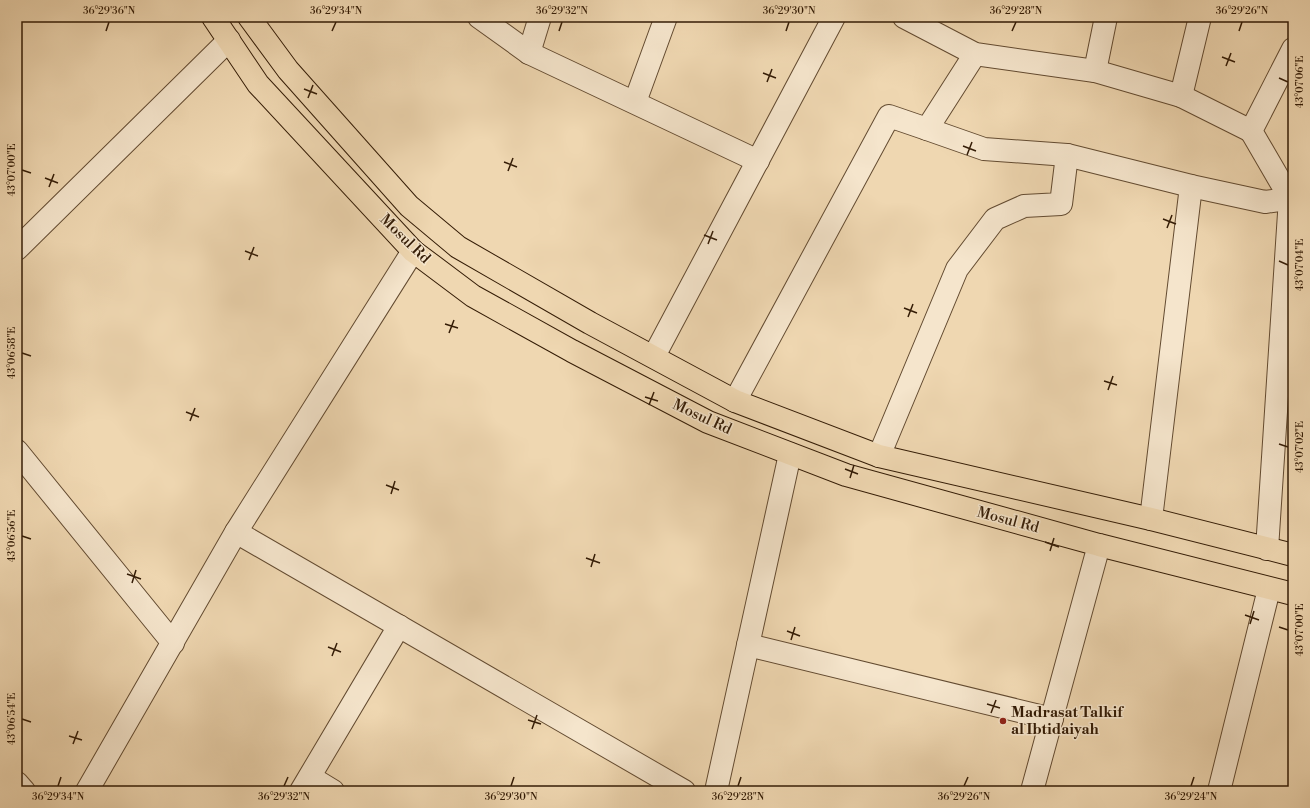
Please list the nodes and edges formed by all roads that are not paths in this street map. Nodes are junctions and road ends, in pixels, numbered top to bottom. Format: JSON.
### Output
{"nodes":[{"id":1,"x":213,"y":17,"type":"edge"},
{"id":2,"x":249,"y":17,"type":"edge"},
{"id":3,"x":479,"y":17,"type":"edge"},
{"id":4,"x":540,"y":17,"type":"edge"},
{"id":5,"x":666,"y":17,"type":"edge"},
{"id":6,"x":834,"y":17,"type":"edge"},
{"id":7,"x":904,"y":17,"type":"edge"},
{"id":8,"x":1106,"y":17,"type":"edge"},
{"id":9,"x":1200,"y":17,"type":"edge"},
{"id":10,"x":229,"y":40,"type":"junction"},
{"id":11,"x":1293,"y":49,"type":"edge"},
{"id":12,"x":529,"y":53,"type":"junction"},
{"id":13,"x":975,"y":54,"type":"junction"},
{"id":14,"x":1095,"y":70,"type":"junction"},
{"id":15,"x":1181,"y":96,"type":"junction"},
{"id":16,"x":635,"y":102,"type":"junction"},
{"id":17,"x":927,"y":129,"type":"junction"},
{"id":18,"x":1251,"y":131,"type":"junction"},
{"id":19,"x":1067,"y":155,"type":"junction"},
{"id":20,"x":758,"y":161,"type":"junction"},
{"id":21,"x":1191,"y":186,"type":"junction"},
{"id":22,"x":1292,"y":198,"type":"edge"},
{"id":23,"x":17,"y":249,"type":"edge"},
{"id":24,"x":413,"y":251,"type":"junction"},
{"id":25,"x":590,"y":322,"type":"junction"},
{"id":26,"x":572,"y":351,"type":"junction"},
{"id":27,"x":654,"y":356,"type":"junction"},
{"id":28,"x":735,"y":401,"type":"junction"},
{"id":29,"x":17,"y":451,"type":"edge"},
{"id":30,"x":790,"y":454,"type":"junction"},
{"id":31,"x":879,"y":456,"type":"junction"},
{"id":32,"x":1151,"y":519,"type":"junction"},
{"id":33,"x":236,"y":532,"type":"junction"},
{"id":34,"x":1099,"y":545,"type":"junction"},
{"id":35,"x":1267,"y":549,"type":"junction"},
{"id":36,"x":1293,"y":555,"type":"edge"},
{"id":37,"x":1269,"y":589,"type":"junction"},
{"id":38,"x":1293,"y":594,"type":"edge"},
{"id":39,"x":399,"y":626,"type":"junction"},
{"id":40,"x":172,"y":643,"type":"junction"},
{"id":41,"x":748,"y":645,"type":"junction"},
{"id":42,"x":1052,"y":719,"type":"junction"},
{"id":43,"x":17,"y":783,"type":"edge"},
{"id":44,"x":306,"y":784,"type":"edge"},
{"id":45,"x":24,"y":791,"type":"edge"},
{"id":46,"x":87,"y":791,"type":"edge"},
{"id":47,"x":333,"y":791,"type":"edge"},
{"id":48,"x":684,"y":791,"type":"edge"},
{"id":49,"x":716,"y":791,"type":"edge"},
{"id":50,"x":1032,"y":791,"type":"edge"},
{"id":51,"x":1219,"y":791,"type":"edge"}],
"edges":[{"from":1,"to":10,"type":"main road","name":"Mosul Rd"},
{"from":2,"to":25,"type":"main road"},
{"from":3,"to":12,"type":"street"},
{"from":4,"to":12,"type":"street"},
{"from":5,"to":16,"type":"street"},
{"from":6,"to":20,"type":"street"},
{"from":7,"to":13,"type":"street"},
{"from":8,"to":14,"type":"street"},
{"from":9,"to":15,"type":"street"},
{"from":10,"to":23,"type":"street"},
{"from":10,"to":24,"type":"main road","name":"Mosul Rd"},
{"from":11,"to":18,"type":"street"},
{"from":12,"to":16,"type":"street"},
{"from":13,"to":14,"type":"street"},
{"from":13,"to":17,"type":"street"},
{"from":14,"to":15,"type":"street"},
{"from":15,"to":18,"type":"street"},
{"from":16,"to":20,"type":"street"},
{"from":17,"to":19,"type":"street"},
{"from":17,"to":28,"type":"street"},
{"from":18,"to":22,"type":"street"},
{"from":19,"to":21,"type":"street"},
{"from":19,"to":31,"type":"street"},
{"from":20,"to":27,"type":"street"},
{"from":21,"to":22,"type":"street"},
{"from":21,"to":32,"type":"street"},
{"from":22,"to":35,"type":"street"},
{"from":24,"to":26,"type":"main road","name":"Mosul Rd"},
{"from":24,"to":33,"type":"street"},
{"from":25,"to":26,"type":"main road"},
{"from":25,"to":27,"type":"main road"},
{"from":26,"to":30,"type":"main road","name":"Mosul Rd"},
{"from":27,"to":28,"type":"main road"},
{"from":28,"to":31,"type":"main road"},
{"from":29,"to":40,"type":"street"},
{"from":30,"to":34,"type":"main road","name":"Mosul Rd"},
{"from":30,"to":41,"type":"street"},
{"from":31,"to":32,"type":"main road"},
{"from":32,"to":35,"type":"main road"},
{"from":33,"to":39,"type":"street"},
{"from":33,"to":40,"type":"street"},
{"from":34,"to":37,"type":"main road","name":"Mosul Rd"},
{"from":34,"to":42,"type":"street"},
{"from":35,"to":36,"type":"main road"},
{"from":37,"to":38,"type":"main road","name":"Mosul Rd"},
{"from":37,"to":51,"type":"street"},
{"from":39,"to":44,"type":"street"},
{"from":39,"to":48,"type":"street"},
{"from":40,"to":46,"type":"street"},
{"from":41,"to":42,"type":"street"},
{"from":41,"to":49,"type":"street"},
{"from":42,"to":50,"type":"street"},
{"from":43,"to":45,"type":"street"},
{"from":44,"to":47,"type":"street"}]}
